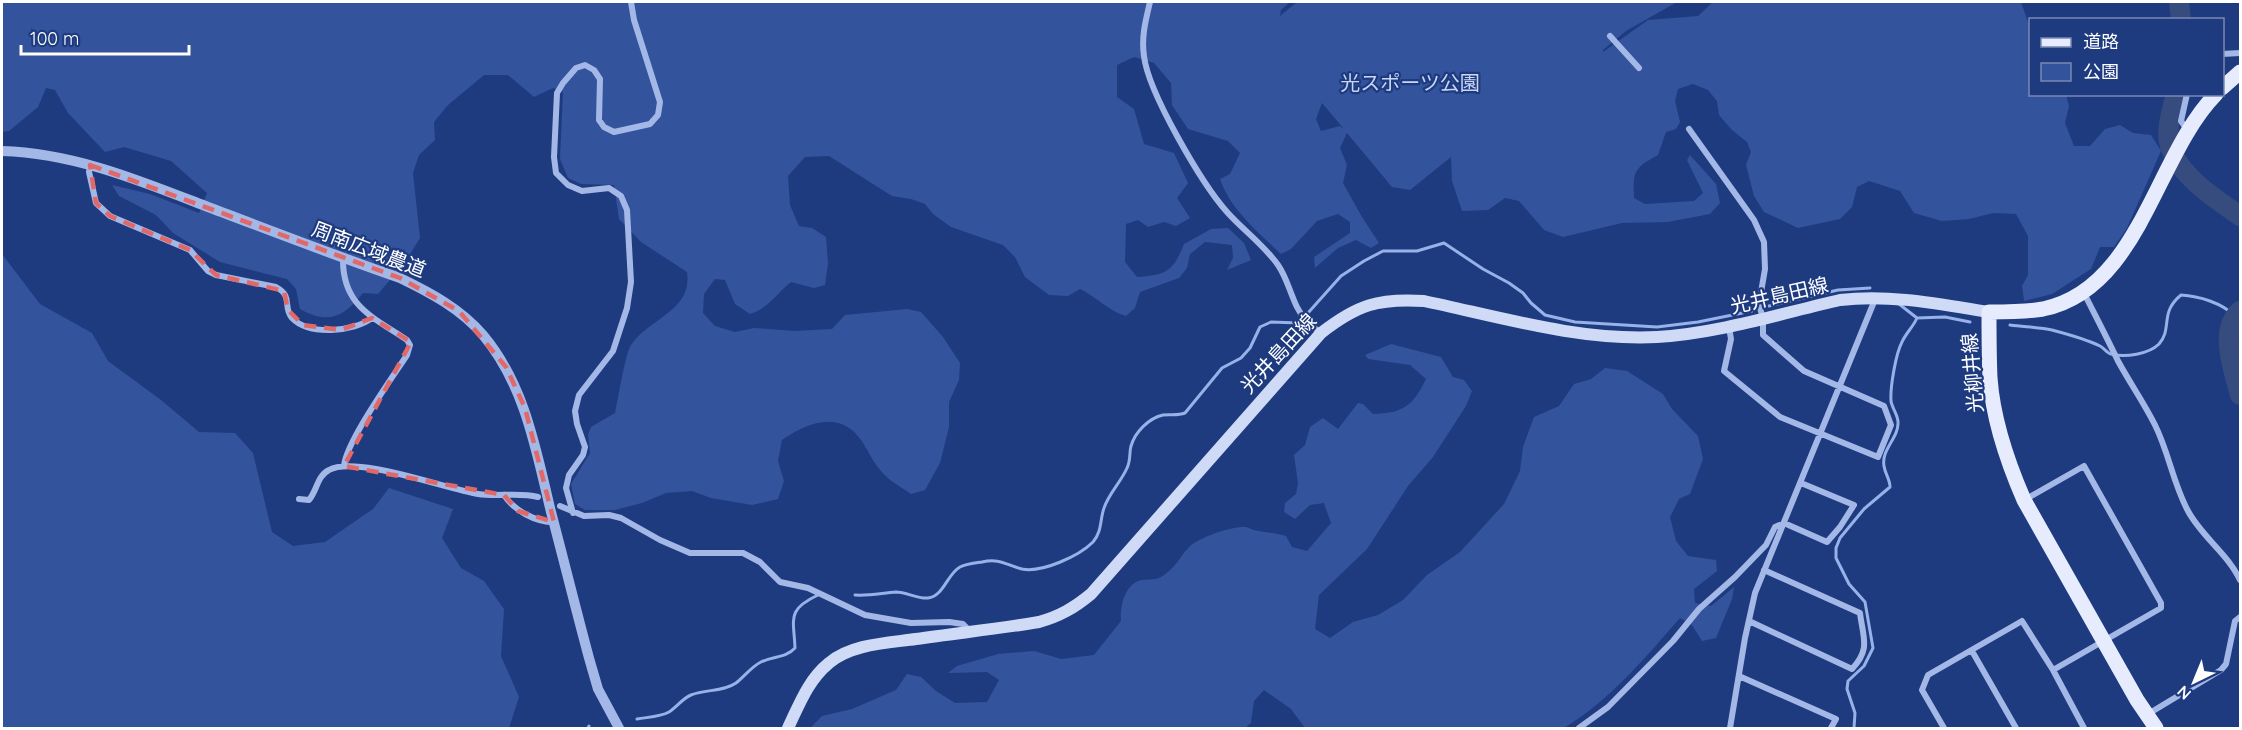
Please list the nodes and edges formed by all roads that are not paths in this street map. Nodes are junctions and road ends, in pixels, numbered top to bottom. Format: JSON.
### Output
{"nodes":[{"id":1,"x":631,"y":2,"type":"edge"},
{"id":2,"x":1150,"y":2,"type":"edge"},
{"id":3,"x":1610,"y":36,"type":"dead end"},
{"id":4,"x":2241,"y":53,"type":"edge"},
{"id":5,"x":2224,"y":54,"type":"edge"},
{"id":6,"x":1639,"y":68,"type":"dead end"},
{"id":7,"x":2241,"y":72,"type":"edge"},
{"id":8,"x":2224,"y":87,"type":"edge"},
{"id":9,"x":2187,"y":96,"type":"edge"},
{"id":10,"x":2215,"y":96,"type":"edge"},
{"id":11,"x":1689,"y":129,"type":"dead end"},
{"id":12,"x":2188,"y":132,"type":"junction"},
{"id":13,"x":2,"y":151,"type":"edge"},
{"id":14,"x":90,"y":165,"type":"junction"},
{"id":15,"x":343,"y":258,"type":"junction"},
{"id":16,"x":2083,"y":291,"type":"junction"},
{"id":17,"x":1876,"y":297,"type":"junction"},
{"id":18,"x":1989,"y":312,"type":"junction"},
{"id":19,"x":372,"y":318,"type":"junction"},
{"id":20,"x":1763,"y":319,"type":"junction"},
{"id":21,"x":1729,"y":327,"type":"junction"},
{"id":22,"x":1321,"y":333,"type":"junction"},
{"id":23,"x":1840,"y":386,"type":"junction"},
{"id":24,"x":1821,"y":434,"type":"junction"},
{"id":25,"x":344,"y":466,"type":"junction"},
{"id":26,"x":1801,"y":483,"type":"junction"},
{"id":27,"x":504,"y":495,"type":"junction"},
{"id":28,"x":538,"y":497,"type":"dead end"},
{"id":29,"x":299,"y":499,"type":"dead end"},
{"id":30,"x":2024,"y":500,"type":"junction"},
{"id":31,"x":560,"y":506,"type":"dead end"},
{"id":32,"x":573,"y":513,"type":"junction"},
{"id":33,"x":554,"y":522,"type":"junction"},
{"id":34,"x":1784,"y":524,"type":"junction"},
{"id":35,"x":1764,"y":570,"type":"junction"},
{"id":36,"x":2241,"y":580,"type":"edge"},
{"id":37,"x":2241,"y":617,"type":"edge"},
{"id":38,"x":1749,"y":621,"type":"junction"},
{"id":39,"x":970,"y":631,"type":"junction"},
{"id":40,"x":2104,"y":640,"type":"junction"},
{"id":41,"x":1971,"y":651,"type":"junction"},
{"id":42,"x":2053,"y":670,"type":"junction"},
{"id":43,"x":1739,"y":676,"type":"junction"},
{"id":44,"x":2147,"y":715,"type":"junction"},
{"id":45,"x":1732,"y":728,"type":"edge"},
{"id":46,"x":619,"y":729,"type":"edge"},
{"id":47,"x":788,"y":729,"type":"edge"},
{"id":48,"x":1580,"y":729,"type":"edge"},
{"id":49,"x":1831,"y":729,"type":"edge"},
{"id":50,"x":1944,"y":729,"type":"edge"},
{"id":51,"x":2016,"y":729,"type":"edge"},
{"id":52,"x":2084,"y":729,"type":"edge"},
{"id":53,"x":2156,"y":729,"type":"edge"}],
"edges":[{"from":1,"to":32,"type":"street"},
{"from":2,"to":22,"type":"street"},
{"from":3,"to":6,"type":"street"},
{"from":4,"to":5,"type":"street"},
{"from":7,"to":8,"type":"main road"},
{"from":9,"to":12,"type":"street"},
{"from":10,"to":12,"type":"main road","name":"光柳井線"},
{"from":11,"to":20,"type":"street"},
{"from":12,"to":16,"type":"main road","name":"光柳井線"},
{"from":13,"to":14,"type":"street","name":"周南広域農道"},
{"from":14,"to":15,"type":"street","name":"周南広域農道"},
{"from":14,"to":19,"type":"street"},
{"from":15,"to":19,"type":"street"},
{"from":15,"to":33,"type":"street","name":"周南広域農道"},
{"from":16,"to":18,"type":"main road","name":"光柳井線"},
{"from":16,"to":36,"type":"street"},
{"from":17,"to":18,"type":"main road","name":"光井島田線"},
{"from":17,"to":20,"type":"main road","name":"光井島田線"},
{"from":17,"to":23,"type":"street"},
{"from":18,"to":30,"type":"main road","name":"光柳井線"},
{"from":19,"to":25,"type":"street"},
{"from":20,"to":21,"type":"main road","name":"光井島田線"},
{"from":20,"to":23,"type":"street"},
{"from":21,"to":22,"type":"main road","name":"光井島田線"},
{"from":21,"to":24,"type":"street"},
{"from":22,"to":39,"type":"main road","name":"光井島田線"},
{"from":23,"to":24,"type":"street"},
{"from":23,"to":24,"type":"street"},
{"from":24,"to":26,"type":"street"},
{"from":25,"to":27,"type":"street"},
{"from":25,"to":29,"type":"street"},
{"from":26,"to":34,"type":"street"},
{"from":26,"to":34,"type":"street"},
{"from":27,"to":28,"type":"street"},
{"from":27,"to":33,"type":"street"},
{"from":30,"to":40,"type":"main road","name":"光柳井線"},
{"from":30,"to":40,"type":"street"},
{"from":31,"to":32,"type":"street"},
{"from":32,"to":39,"type":"street"},
{"from":33,"to":46,"type":"street","name":"周南広域農道"},
{"from":34,"to":35,"type":"street"},
{"from":34,"to":48,"type":"street"},
{"from":35,"to":38,"type":"street"},
{"from":35,"to":38,"type":"street"},
{"from":37,"to":44,"type":"street"},
{"from":38,"to":43,"type":"street"},
{"from":39,"to":47,"type":"main road","name":"光井島田線"},
{"from":40,"to":42,"type":"street"},
{"from":40,"to":44,"type":"main road","name":"光柳井線"},
{"from":41,"to":42,"type":"street"},
{"from":41,"to":50,"type":"street"},
{"from":41,"to":51,"type":"street"},
{"from":42,"to":52,"type":"street"},
{"from":43,"to":45,"type":"street"},
{"from":43,"to":49,"type":"street"},
{"from":44,"to":53,"type":"main road","name":"光柳井線"}]}
